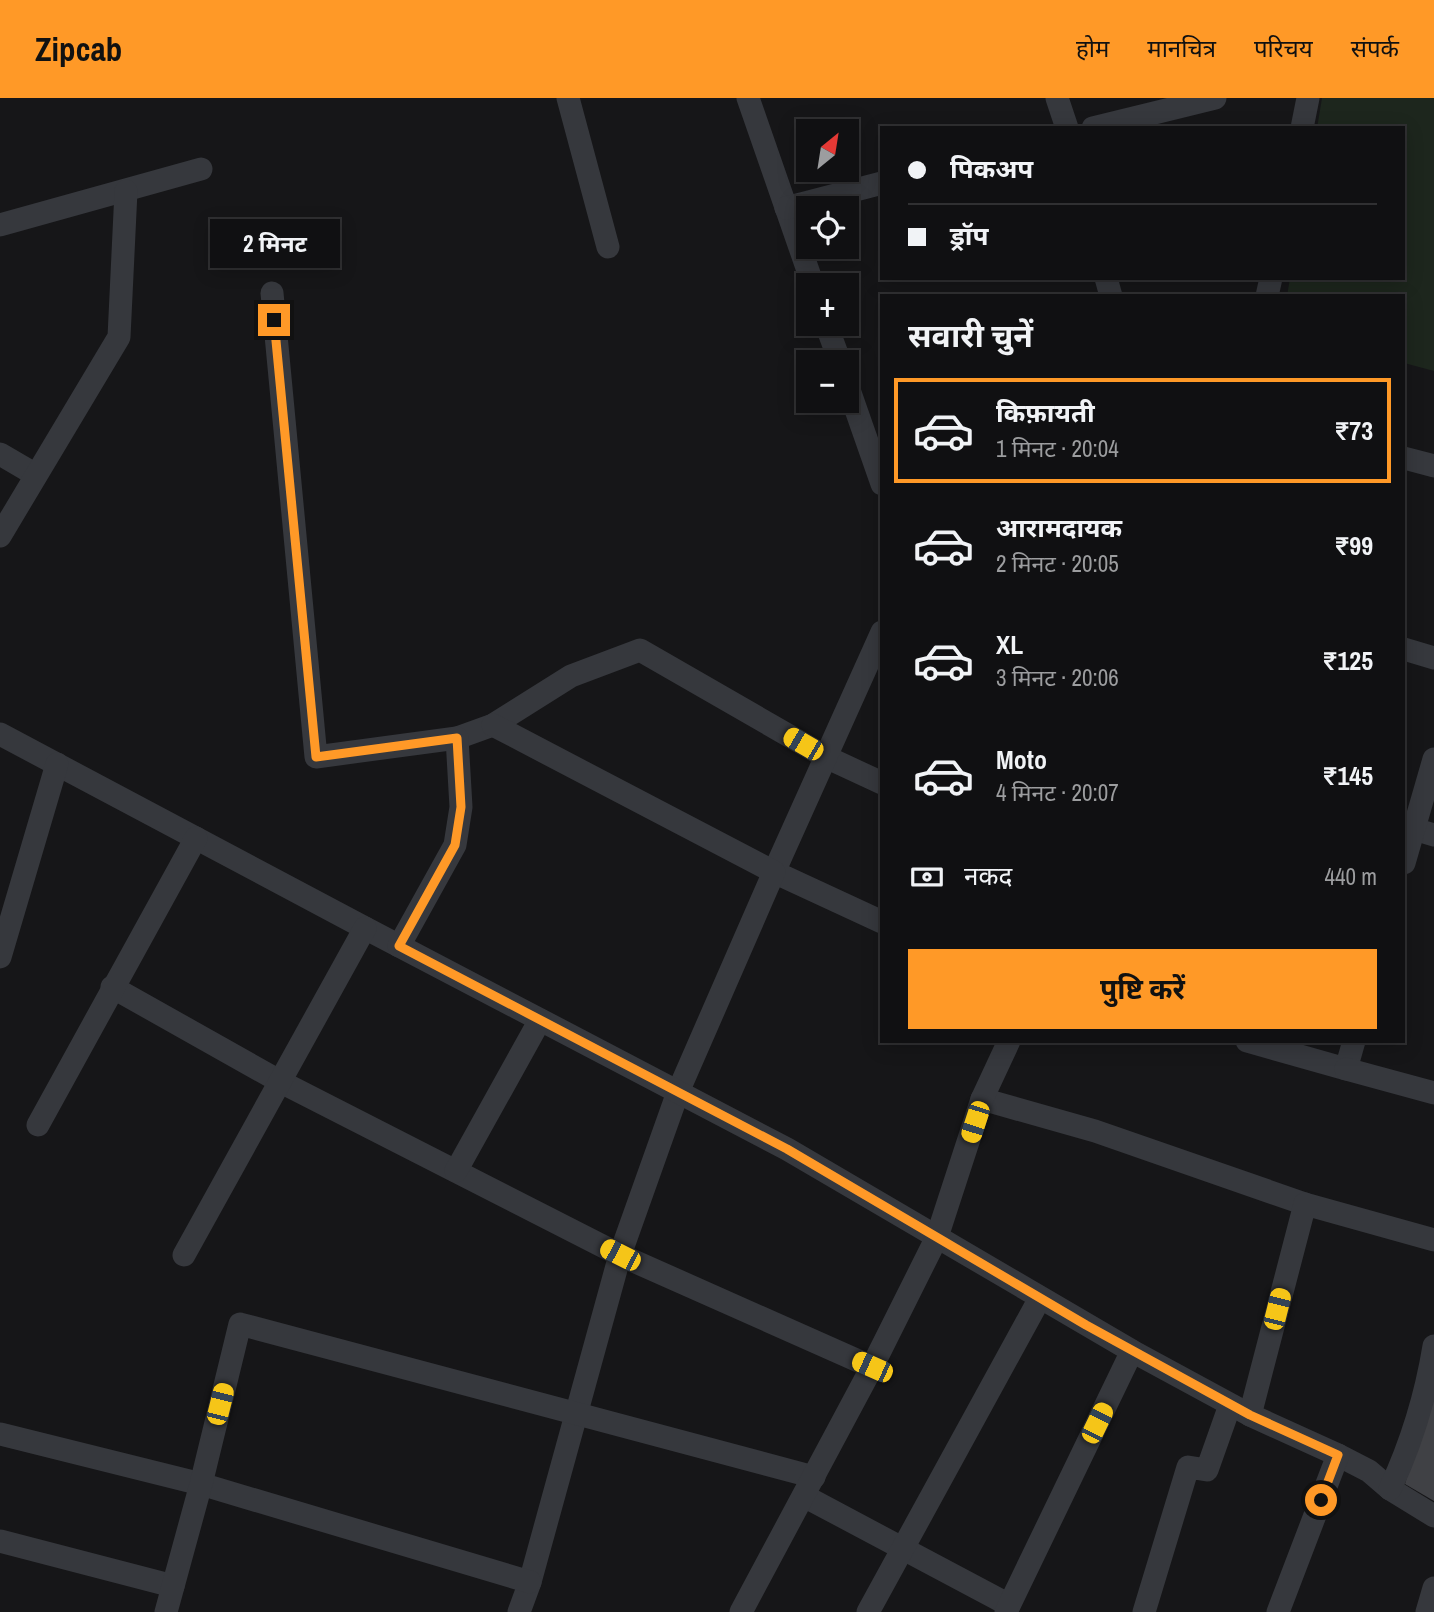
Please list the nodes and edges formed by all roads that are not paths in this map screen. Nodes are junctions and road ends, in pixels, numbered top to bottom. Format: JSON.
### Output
{"nodes":[{"id":1,"x":568,"y":98,"type":"edge"},
{"id":2,"x":748,"y":98,"type":"edge"},
{"id":3,"x":1057,"y":98,"type":"edge"},
{"id":4,"x":1215,"y":98,"type":"edge"},
{"id":5,"x":1308,"y":98,"type":"edge"},
{"id":6,"x":1066,"y":126,"type":"edge"},
{"id":7,"x":1101,"y":126,"type":"edge"},
{"id":8,"x":1302,"y":126,"type":"edge"},
{"id":9,"x":201,"y":169,"type":"dead end"},
{"id":10,"x":880,"y":184,"type":"edge"},
{"id":11,"x":126,"y":191,"type":"junction"},
{"id":12,"x":786,"y":208,"type":"junction"},
{"id":13,"x":0,"y":225,"type":"edge"},
{"id":14,"x":608,"y":247,"type":"dead end"},
{"id":15,"x":809,"y":273,"type":"edge"},
{"id":16,"x":271,"y":293,"type":"dead end"},
{"id":17,"x":859,"y":402,"type":"edge"},
{"id":18,"x":871,"y":420,"type":"edge"},
{"id":19,"x":0,"y":454,"type":"edge"},
{"id":20,"x":1405,"y":458,"type":"edge"},
{"id":21,"x":1434,"y":466,"type":"edge"},
{"id":22,"x":880,"y":472,"type":"edge"},
{"id":23,"x":36,"y":475,"type":"junction"},
{"id":24,"x":0,"y":536,"type":"edge"},
{"id":25,"x":880,"y":636,"type":"edge"},
{"id":26,"x":1405,"y":649,"type":"edge"},
{"id":27,"x":1434,"y":658,"type":"edge"},
{"id":28,"x":493,"y":725,"type":"junction"},
{"id":29,"x":3,"y":736,"type":"edge"},
{"id":30,"x":457,"y":738,"type":"junction"},
{"id":31,"x":826,"y":757,"type":"junction"},
{"id":32,"x":1434,"y":759,"type":"edge"},
{"id":33,"x":57,"y":764,"type":"junction"},
{"id":34,"x":880,"y":782,"type":"edge"},
{"id":35,"x":1417,"y":830,"type":"edge"},
{"id":36,"x":197,"y":838,"type":"junction"},
{"id":37,"x":1405,"y":860,"type":"edge"},
{"id":38,"x":774,"y":872,"type":"junction"},
{"id":39,"x":880,"y":921,"type":"edge"},
{"id":40,"x":365,"y":928,"type":"junction"},
{"id":41,"x":399,"y":946,"type":"junction"},
{"id":42,"x":0,"y":957,"type":"edge"},
{"id":43,"x":112,"y":987,"type":"junction"},
{"id":44,"x":540,"y":1020,"type":"junction"},
{"id":45,"x":1008,"y":1043,"type":"edge"},
{"id":46,"x":1254,"y":1043,"type":"edge"},
{"id":47,"x":1353,"y":1043,"type":"edge"},
{"id":48,"x":1346,"y":1069,"type":"junction"},
{"id":49,"x":281,"y":1082,"type":"junction"},
{"id":50,"x":678,"y":1091,"type":"junction"},
{"id":51,"x":1434,"y":1093,"type":"edge"},
{"id":52,"x":982,"y":1099,"type":"junction"},
{"id":53,"x":38,"y":1125,"type":"dead end"},
{"id":54,"x":456,"y":1171,"type":"junction"},
{"id":55,"x":1305,"y":1203,"type":"junction"},
{"id":56,"x":937,"y":1237,"type":"junction"},
{"id":57,"x":1434,"y":1240,"type":"edge"},
{"id":58,"x":184,"y":1255,"type":"dead end"},
{"id":59,"x":620,"y":1255,"type":"junction"},
{"id":60,"x":1040,"y":1298,"type":"junction"},
{"id":61,"x":1434,"y":1346,"type":"edge"},
{"id":62,"x":1132,"y":1351,"type":"junction"},
{"id":63,"x":872,"y":1367,"type":"junction"},
{"id":64,"x":1240,"y":1410,"type":"junction"},
{"id":65,"x":576,"y":1415,"type":"junction"},
{"id":66,"x":0,"y":1434,"type":"edge"},
{"id":67,"x":1338,"y":1455,"type":"junction"},
{"id":68,"x":201,"y":1484,"type":"junction"},
{"id":69,"x":809,"y":1487,"type":"junction"},
{"id":70,"x":1391,"y":1489,"type":"junction"},
{"id":71,"x":1434,"y":1516,"type":"edge"},
{"id":72,"x":0,"y":1541,"type":"edge"},
{"id":73,"x":902,"y":1550,"type":"junction"},
{"id":74,"x":530,"y":1582,"type":"junction"},
{"id":75,"x":173,"y":1586,"type":"junction"},
{"id":76,"x":1434,"y":1588,"type":"edge"},
{"id":77,"x":1008,"y":1609,"type":"edge"},
{"id":78,"x":166,"y":1612,"type":"edge"},
{"id":79,"x":519,"y":1612,"type":"edge"},
{"id":80,"x":741,"y":1612,"type":"edge"},
{"id":81,"x":868,"y":1612,"type":"edge"},
{"id":82,"x":1144,"y":1612,"type":"edge"},
{"id":83,"x":1278,"y":1612,"type":"edge"},
{"id":84,"x":1427,"y":1612,"type":"edge"}],
"edges":[{"from":1,"to":14,"type":"street"},
{"from":2,"to":12,"type":"street"},
{"from":3,"to":6,"type":"street"},
{"from":4,"to":7,"type":"street"},
{"from":5,"to":8,"type":"street"},
{"from":9,"to":11,"type":"street"},
{"from":10,"to":12,"type":"street"},
{"from":11,"to":13,"type":"street"},
{"from":11,"to":23,"type":"street"},
{"from":12,"to":15,"type":"street"},
{"from":16,"to":30,"type":"street"},
{"from":17,"to":18,"type":"street"},
{"from":18,"to":22,"type":"street"},
{"from":19,"to":23,"type":"street"},
{"from":20,"to":21,"type":"street"},
{"from":23,"to":24,"type":"street"},
{"from":25,"to":31,"type":"street"},
{"from":26,"to":27,"type":"street"},
{"from":28,"to":30,"type":"street"},
{"from":28,"to":31,"type":"street"},
{"from":28,"to":38,"type":"street"},
{"from":29,"to":33,"type":"street"},
{"from":30,"to":41,"type":"street"},
{"from":31,"to":34,"type":"street"},
{"from":31,"to":38,"type":"street"},
{"from":32,"to":35,"type":"street"},
{"from":33,"to":36,"type":"street"},
{"from":33,"to":42,"type":"street"},
{"from":35,"to":37,"type":"street"},
{"from":36,"to":40,"type":"street"},
{"from":36,"to":43,"type":"street"},
{"from":38,"to":39,"type":"street"},
{"from":38,"to":50,"type":"street"},
{"from":40,"to":41,"type":"street"},
{"from":40,"to":49,"type":"street"},
{"from":41,"to":44,"type":"street"},
{"from":43,"to":49,"type":"street"},
{"from":43,"to":53,"type":"street"},
{"from":44,"to":50,"type":"street"},
{"from":44,"to":54,"type":"street"},
{"from":45,"to":52,"type":"street"},
{"from":46,"to":48,"type":"street"},
{"from":47,"to":48,"type":"street"},
{"from":48,"to":51,"type":"street"},
{"from":49,"to":54,"type":"street"},
{"from":49,"to":58,"type":"street"},
{"from":50,"to":56,"type":"street"},
{"from":50,"to":59,"type":"street"},
{"from":52,"to":55,"type":"street"},
{"from":52,"to":56,"type":"street"},
{"from":54,"to":59,"type":"street"},
{"from":55,"to":57,"type":"street"},
{"from":55,"to":64,"type":"street"},
{"from":56,"to":60,"type":"street"},
{"from":56,"to":63,"type":"street"},
{"from":59,"to":63,"type":"street"},
{"from":59,"to":65,"type":"street"},
{"from":60,"to":62,"type":"street"},
{"from":60,"to":73,"type":"street"},
{"from":61,"to":70,"type":"street"},
{"from":62,"to":64,"type":"street"},
{"from":62,"to":77,"type":"street"},
{"from":63,"to":69,"type":"street"},
{"from":64,"to":67,"type":"street"},
{"from":64,"to":82,"type":"street"},
{"from":65,"to":68,"type":"street"},
{"from":65,"to":69,"type":"street"},
{"from":65,"to":74,"type":"street"},
{"from":66,"to":68,"type":"street"},
{"from":67,"to":70,"type":"street"},
{"from":67,"to":83,"type":"street"},
{"from":68,"to":74,"type":"street"},
{"from":68,"to":75,"type":"street"},
{"from":69,"to":73,"type":"street"},
{"from":69,"to":80,"type":"street"},
{"from":70,"to":71,"type":"street"},
{"from":72,"to":75,"type":"street"},
{"from":73,"to":77,"type":"street"},
{"from":73,"to":81,"type":"street"},
{"from":74,"to":79,"type":"street"},
{"from":75,"to":78,"type":"street"},
{"from":76,"to":84,"type":"street"}]}
